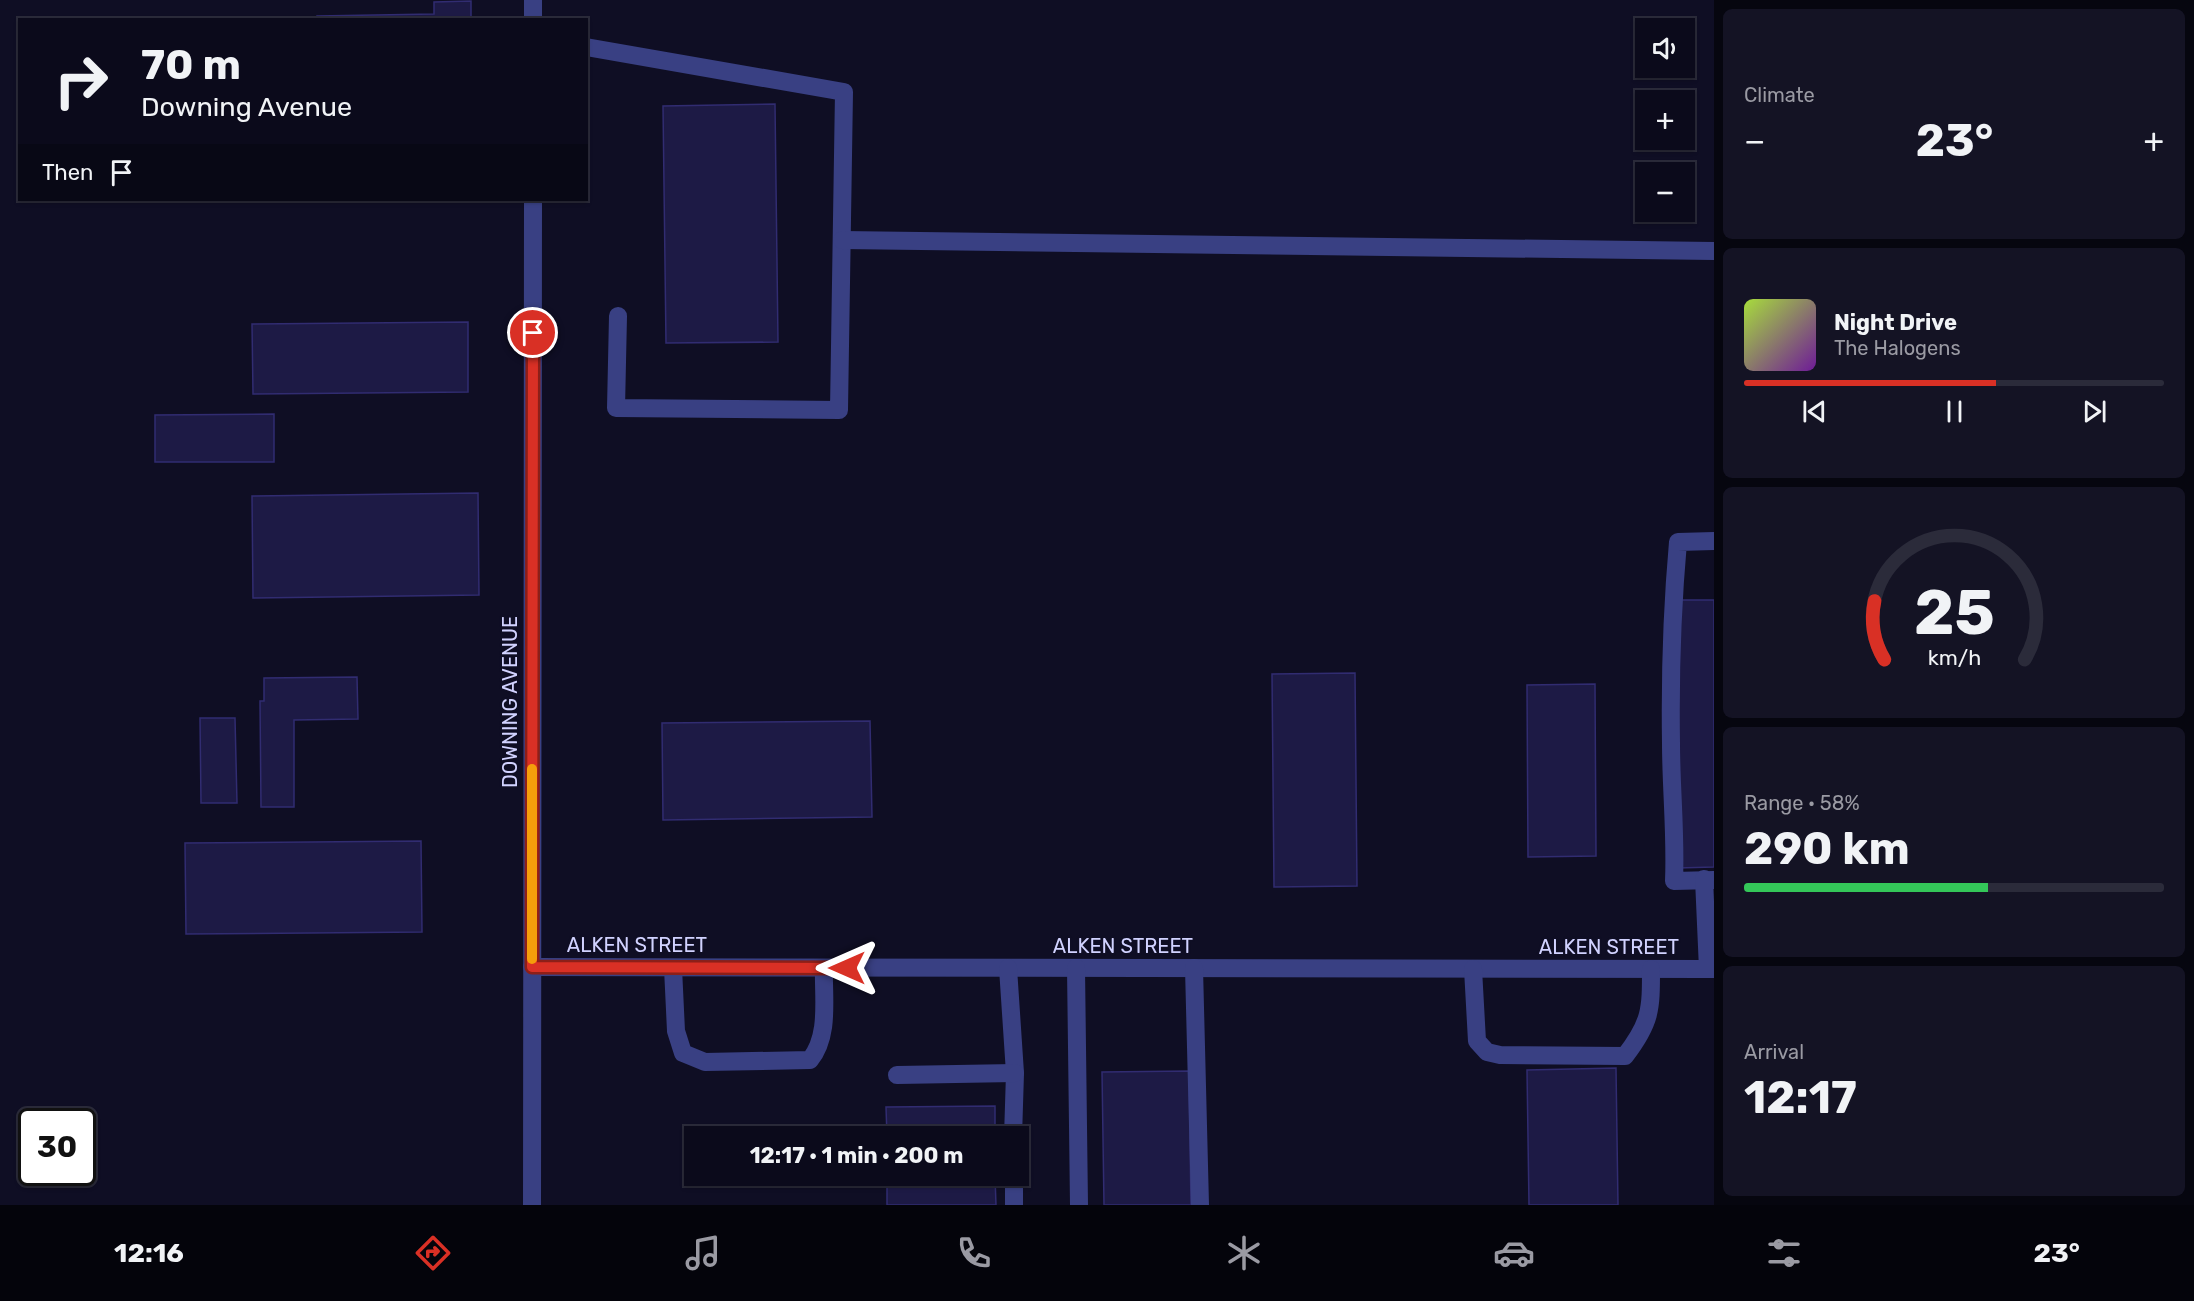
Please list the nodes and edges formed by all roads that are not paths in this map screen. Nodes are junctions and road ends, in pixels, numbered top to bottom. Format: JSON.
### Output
{"nodes":[{"id":1,"x":533,"y":0,"type":"edge"},
{"id":2,"x":533,"y":18,"type":"edge"},
{"id":3,"x":588,"y":47,"type":"edge"},
{"id":4,"x":533,"y":201,"type":"edge"},
{"id":5,"x":842,"y":240,"type":"junction"},
{"id":6,"x":1714,"y":251,"type":"edge"},
{"id":7,"x":618,"y":316,"type":"dead end"},
{"id":8,"x":1714,"y":542,"type":"edge"},
{"id":9,"x":1709,"y":879,"type":"edge"},
{"id":10,"x":532,"y":967,"type":"junction"},
{"id":11,"x":673,"y":968,"type":"junction"},
{"id":12,"x":824,"y":968,"type":"junction"},
{"id":13,"x":1008,"y":968,"type":"junction"},
{"id":14,"x":1076,"y":968,"type":"junction"},
{"id":15,"x":1194,"y":968,"type":"junction"},
{"id":16,"x":1473,"y":969,"type":"junction"},
{"id":17,"x":1651,"y":969,"type":"junction"},
{"id":18,"x":1711,"y":969,"type":"edge"},
{"id":19,"x":1015,"y":1073,"type":"junction"},
{"id":20,"x":897,"y":1075,"type":"dead end"},
{"id":21,"x":1013,"y":1126,"type":"edge"},
{"id":22,"x":1014,"y":1186,"type":"edge"},
{"id":23,"x":532,"y":1205,"type":"edge"},
{"id":24,"x":1014,"y":1205,"type":"edge"},
{"id":25,"x":1079,"y":1205,"type":"edge"},
{"id":26,"x":1200,"y":1205,"type":"edge"}],
"edges":[{"from":1,"to":2,"type":"street"},
{"from":3,"to":5,"type":"street"},
{"from":4,"to":10,"type":"street","name":"DOWNING AVENUE"},
{"from":5,"to":6,"type":"street"},
{"from":5,"to":7,"type":"street"},
{"from":8,"to":9,"type":"street"},
{"from":9,"to":18,"type":"street"},
{"from":10,"to":11,"type":"street","name":"ALKEN STREET"},
{"from":10,"to":23,"type":"street","name":"DOWNING AVENUE"},
{"from":11,"to":12,"type":"street","name":"ALKEN STREET"},
{"from":11,"to":12,"type":"street"},
{"from":12,"to":13,"type":"street","name":"ALKEN STREET"},
{"from":13,"to":14,"type":"street","name":"ALKEN STREET"},
{"from":13,"to":19,"type":"street"},
{"from":14,"to":15,"type":"street","name":"ALKEN STREET"},
{"from":14,"to":25,"type":"street"},
{"from":15,"to":16,"type":"street","name":"ALKEN STREET"},
{"from":15,"to":26,"type":"street"},
{"from":16,"to":17,"type":"street","name":"ALKEN STREET"},
{"from":16,"to":17,"type":"street"},
{"from":17,"to":18,"type":"street","name":"ALKEN STREET"},
{"from":19,"to":20,"type":"street"},
{"from":19,"to":21,"type":"street"},
{"from":22,"to":24,"type":"street"}]}
